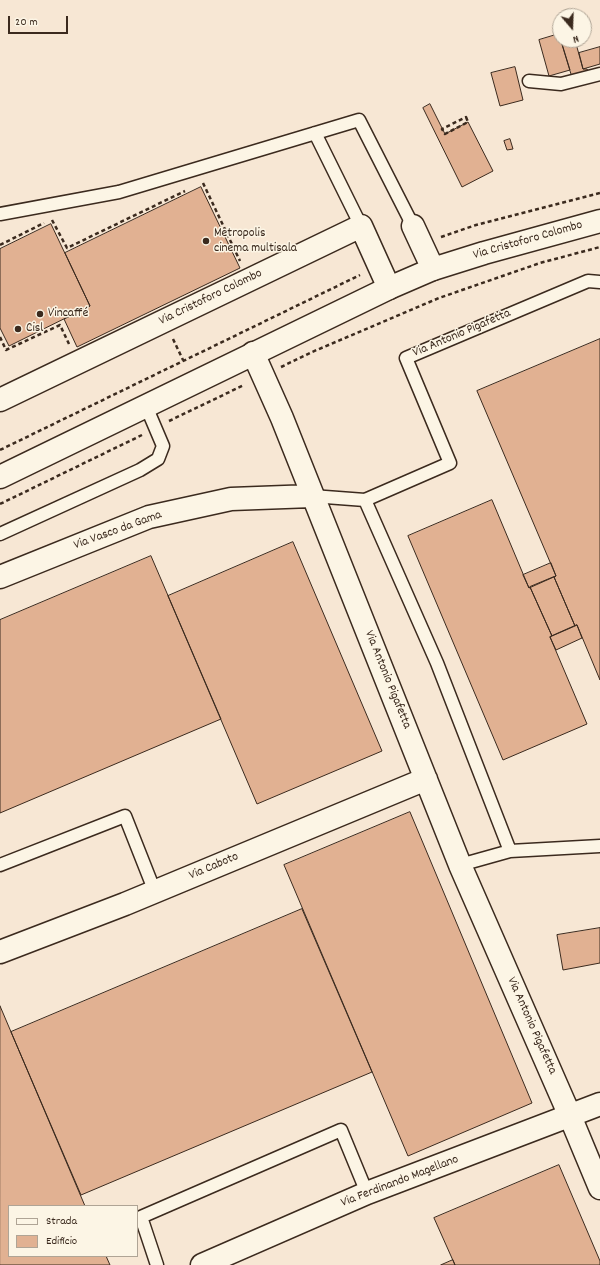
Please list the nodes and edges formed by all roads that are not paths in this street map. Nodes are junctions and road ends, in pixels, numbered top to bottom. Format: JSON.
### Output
{"nodes":[{"id":1,"x":600,"y":74,"type":"edge"},
{"id":2,"x":529,"y":81,"type":"dead end"},
{"id":3,"x":316,"y":133,"type":"junction"},
{"id":4,"x":0,"y":214,"type":"edge"},
{"id":5,"x":600,"y":221,"type":"edge"},
{"id":6,"x":361,"y":226,"type":"junction"},
{"id":7,"x":413,"y":226,"type":"joint"},
{"id":8,"x":433,"y":269,"type":"junction"},
{"id":9,"x":600,"y":282,"type":"edge"},
{"id":10,"x":390,"y":288,"type":"junction"},
{"id":11,"x":253,"y":353,"type":"junction"},
{"id":12,"x":0,"y":400,"type":"edge"},
{"id":13,"x":146,"y":406,"type":"junction"},
{"id":14,"x":0,"y":477,"type":"edge"},
{"id":15,"x":312,"y":496,"type":"junction"},
{"id":16,"x":365,"y":500,"type":"junction"},
{"id":17,"x":0,"y":534,"type":"edge"},
{"id":18,"x":0,"y":577,"type":"edge"},
{"id":19,"x":426,"y":779,"type":"junction"},
{"id":20,"x":600,"y":846,"type":"edge"},
{"id":21,"x":510,"y":851,"type":"junction"},
{"id":22,"x":0,"y":865,"type":"edge"},
{"id":23,"x":460,"y":866,"type":"junction"},
{"id":24,"x":155,"y":892,"type":"junction"},
{"id":25,"x":0,"y":952,"type":"edge"},
{"id":26,"x":600,"y":1104,"type":"edge"},
{"id":27,"x":570,"y":1116,"type":"junction"},
{"id":28,"x":600,"y":1188,"type":"edge"},
{"id":29,"x":368,"y":1193,"type":"junction"},
{"id":30,"x":157,"y":1265,"type":"edge"},
{"id":31,"x":202,"y":1265,"type":"edge"}],
"edges":[{"from":1,"to":2,"type":"lane"},
{"from":3,"to":4,"type":"lane"},
{"from":3,"to":6,"type":"lane"},
{"from":3,"to":7,"type":"lane"},
{"from":5,"to":8,"type":"street","name":"Via Cristoforo Colombo"},
{"from":6,"to":10,"type":"street"},
{"from":6,"to":12,"type":"street","name":"Via Cristoforo Colombo"},
{"from":7,"to":8,"type":"street"},
{"from":8,"to":10,"type":"street","name":"Via Cristoforo Colombo"},
{"from":9,"to":16,"type":"lane","name":"Via Antonio Pigafetta"},
{"from":10,"to":11,"type":"street","name":"Via Cristoforo Colombo"},
{"from":11,"to":13,"type":"street","name":"Via Cristoforo Colombo"},
{"from":11,"to":15,"type":"street","name":"Via Antonio Pigafetta"},
{"from":13,"to":14,"type":"street","name":"Via Cristoforo Colombo"},
{"from":13,"to":17,"type":"lane"},
{"from":15,"to":16,"type":"lane","name":"Via Antonio Pigafetta"},
{"from":15,"to":18,"type":"street","name":"Via Vasco da Gama"},
{"from":15,"to":19,"type":"street","name":"Via Antonio Pigafetta"},
{"from":16,"to":21,"type":"lane"},
{"from":19,"to":23,"type":"street","name":"Via Antonio Pigafetta"},
{"from":19,"to":24,"type":"street","name":"Via Caboto"},
{"from":20,"to":21,"type":"lane"},
{"from":21,"to":23,"type":"lane"},
{"from":22,"to":24,"type":"lane"},
{"from":23,"to":27,"type":"street","name":"Via Antonio Pigafetta"},
{"from":24,"to":25,"type":"street","name":"Via Caboto"},
{"from":26,"to":27,"type":"street","name":"Via Ferdinando Magellano"},
{"from":27,"to":28,"type":"street","name":"Via Antonio Pigafetta"},
{"from":27,"to":29,"type":"street","name":"Via Ferdinando Magellano"},
{"from":29,"to":30,"type":"lane"},
{"from":29,"to":31,"type":"street","name":"Via Ferdinando Magellano"}]}
